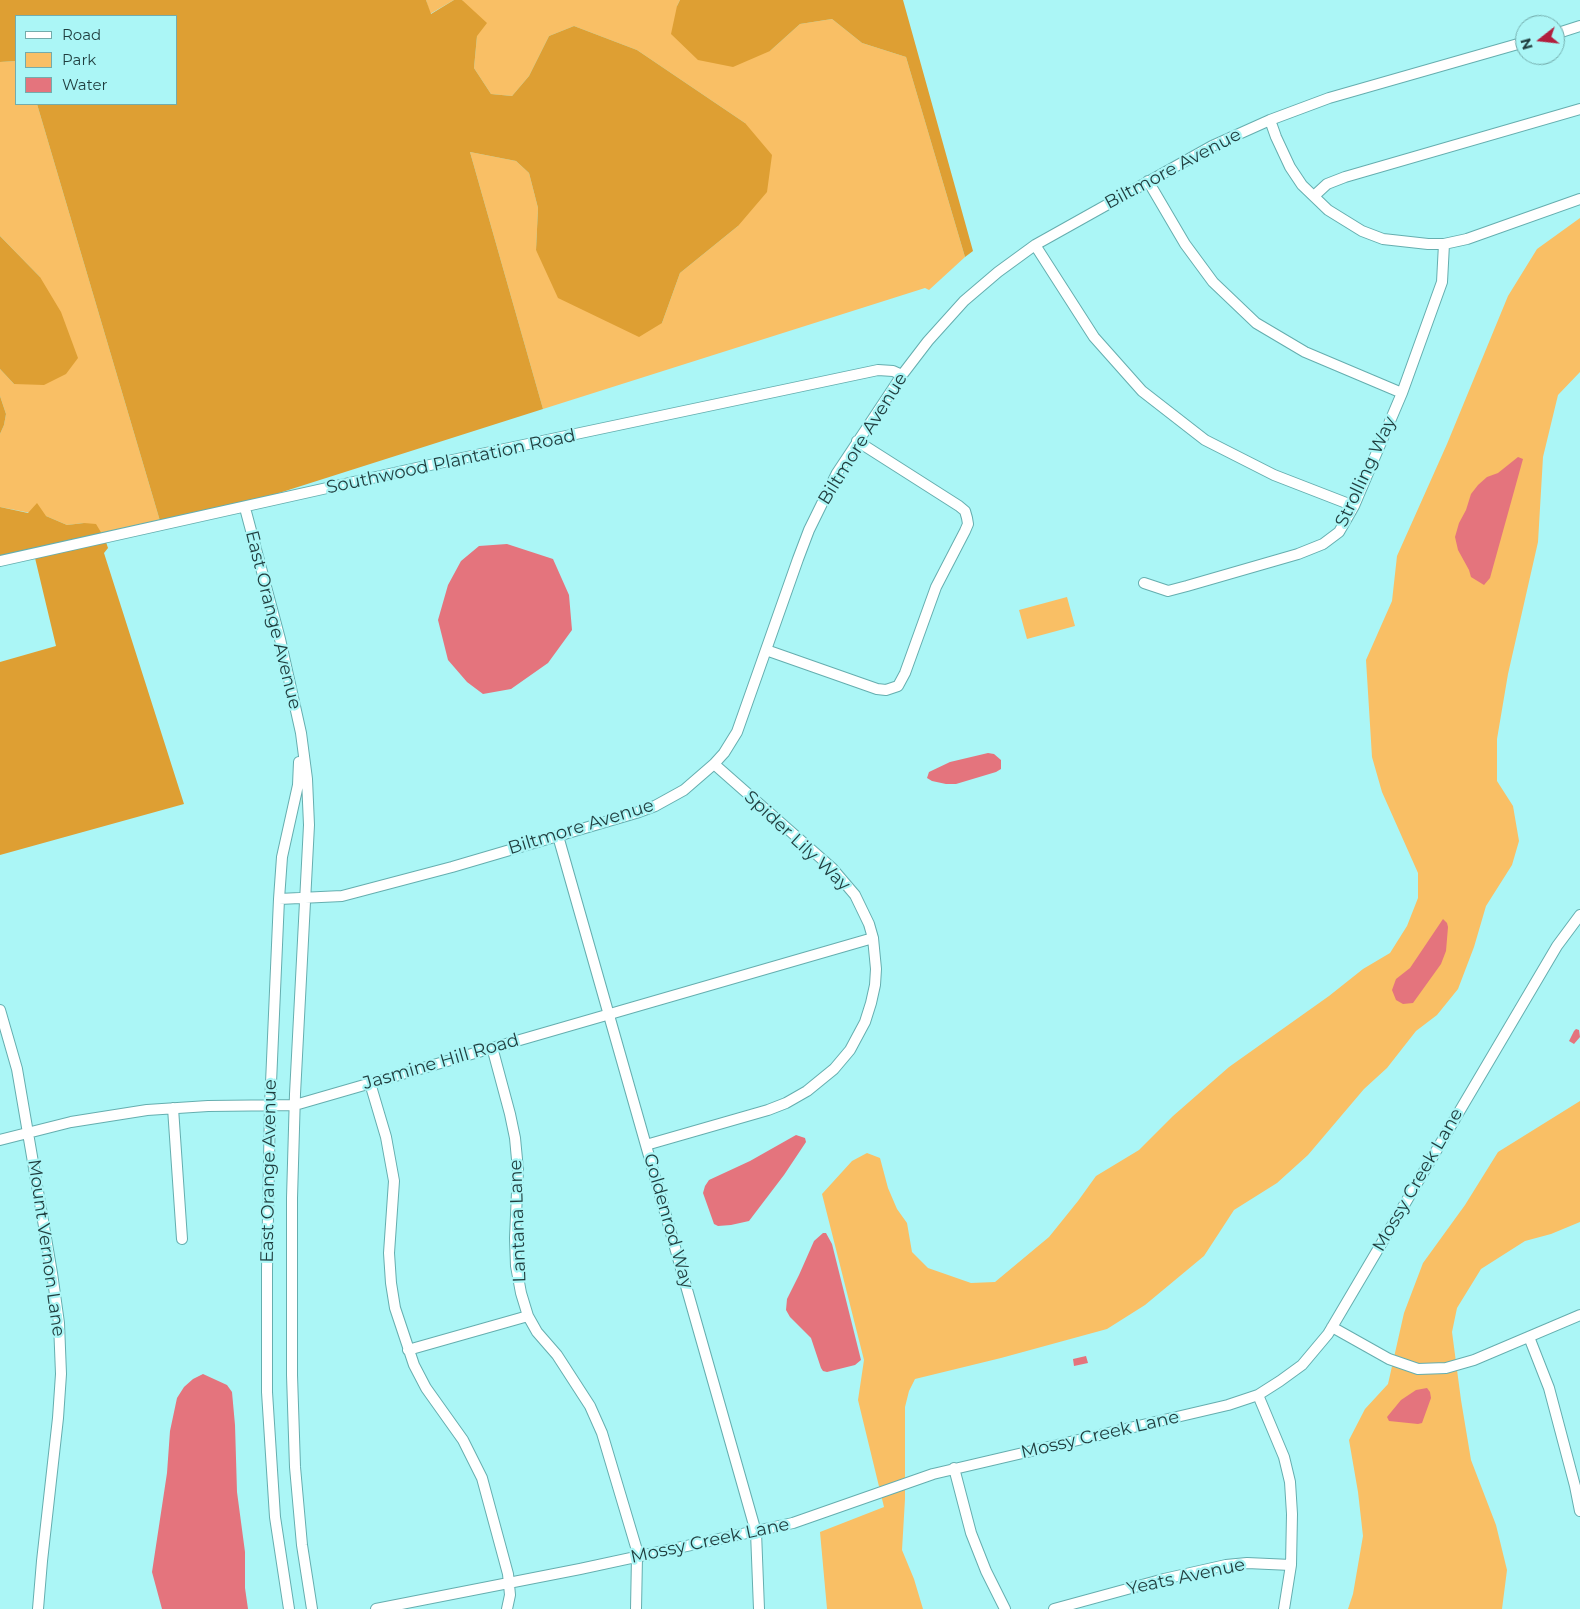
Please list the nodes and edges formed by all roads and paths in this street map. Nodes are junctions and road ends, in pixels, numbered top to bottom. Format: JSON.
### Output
{"nodes":[{"id":1,"x":1580,"y":26,"type":"edge"},
{"id":2,"x":1565,"y":31,"type":"edge"},
{"id":3,"x":1515,"y":45,"type":"edge"},
{"id":4,"x":1580,"y":109,"type":"edge"},
{"id":5,"x":1270,"y":120,"type":"junction"},
{"id":6,"x":1148,"y":181,"type":"junction"},
{"id":7,"x":1314,"y":196,"type":"junction"},
{"id":8,"x":1580,"y":199,"type":"edge"},
{"id":9,"x":1444,"y":244,"type":"junction"},
{"id":10,"x":1035,"y":245,"type":"junction"},
{"id":11,"x":902,"y":375,"type":"junction"},
{"id":12,"x":1402,"y":393,"type":"junction"},
{"id":13,"x":857,"y":441,"type":"junction"},
{"id":14,"x":1354,"y":506,"type":"junction"},
{"id":15,"x":245,"y":508,"type":"junction"},
{"id":16,"x":0,"y":561,"type":"edge"},
{"id":17,"x":1144,"y":583,"type":"dead end"},
{"id":18,"x":766,"y":650,"type":"junction"},
{"id":19,"x":301,"y":733,"type":"junction"},
{"id":20,"x":714,"y":764,"type":"junction"},
{"id":21,"x":558,"y":836,"type":"junction"},
{"id":22,"x":279,"y":899,"type":"junction"},
{"id":23,"x":306,"y":899,"type":"junction"},
{"id":24,"x":1580,"y":915,"type":"edge"},
{"id":25,"x":873,"y":938,"type":"junction"},
{"id":26,"x":0,"y":1010,"type":"edge"},
{"id":27,"x":609,"y":1014,"type":"junction"},
{"id":28,"x":492,"y":1047,"type":"junction"},
{"id":29,"x":370,"y":1083,"type":"junction"},
{"id":30,"x":295,"y":1104,"type":"junction"},
{"id":31,"x":270,"y":1106,"type":"junction"},
{"id":32,"x":173,"y":1108,"type":"junction"},
{"id":33,"x":28,"y":1132,"type":"junction"},
{"id":34,"x":0,"y":1140,"type":"edge"},
{"id":35,"x":646,"y":1144,"type":"junction"},
{"id":36,"x":182,"y":1239,"type":"dead end"},
{"id":37,"x":1580,"y":1315,"type":"edge"},
{"id":38,"x":528,"y":1316,"type":"junction"},
{"id":39,"x":1332,"y":1327,"type":"junction"},
{"id":40,"x":1529,"y":1337,"type":"junction"},
{"id":41,"x":408,"y":1350,"type":"junction"},
{"id":42,"x":1258,"y":1395,"type":"junction"},
{"id":43,"x":954,"y":1468,"type":"junction"},
{"id":44,"x":1580,"y":1511,"type":"edge"},
{"id":45,"x":756,"y":1532,"type":"junction"},
{"id":46,"x":637,"y":1557,"type":"junction"},
{"id":47,"x":1290,"y":1564,"type":"junction"},
{"id":48,"x":509,"y":1583,"type":"junction"},
{"id":49,"x":38,"y":1609,"type":"edge"},
{"id":50,"x":289,"y":1609,"type":"edge"},
{"id":51,"x":312,"y":1609,"type":"edge"},
{"id":52,"x":376,"y":1609,"type":"edge"},
{"id":53,"x":507,"y":1609,"type":"edge"},
{"id":54,"x":636,"y":1609,"type":"edge"},
{"id":55,"x":759,"y":1609,"type":"edge"},
{"id":56,"x":1005,"y":1609,"type":"edge"},
{"id":57,"x":1054,"y":1609,"type":"edge"},
{"id":58,"x":1284,"y":1609,"type":"edge"}],
"edges":[{"from":1,"to":2,"type":"street"},
{"from":3,"to":5,"type":"street","name":"Biltmore Avenue"},
{"from":4,"to":7,"type":"street"},
{"from":5,"to":6,"type":"street","name":"Biltmore Avenue"},
{"from":5,"to":7,"type":"street"},
{"from":6,"to":10,"type":"street","name":"Biltmore Avenue"},
{"from":6,"to":12,"type":"street"},
{"from":7,"to":9,"type":"street"},
{"from":8,"to":9,"type":"street"},
{"from":9,"to":12,"type":"street","name":"Strolling Way"},
{"from":10,"to":11,"type":"street","name":"Biltmore Avenue"},
{"from":10,"to":14,"type":"street"},
{"from":11,"to":13,"type":"street","name":"Biltmore Avenue"},
{"from":11,"to":15,"type":"street","name":"Southwood Plantation Road"},
{"from":12,"to":14,"type":"street","name":"Strolling Way"},
{"from":13,"to":18,"type":"street","name":"Biltmore Avenue"},
{"from":13,"to":18,"type":"street"},
{"from":14,"to":17,"type":"street","name":"Strolling Way"},
{"from":15,"to":16,"type":"street","name":"Southwood Plantation Road"},
{"from":15,"to":19,"type":"street","name":"East Orange Avenue"},
{"from":18,"to":20,"type":"street","name":"Biltmore Avenue"},
{"from":19,"to":22,"type":"street","name":"East Orange Avenue"},
{"from":19,"to":23,"type":"street","name":"East Orange Avenue"},
{"from":20,"to":21,"type":"street","name":"Biltmore Avenue"},
{"from":20,"to":25,"type":"street","name":"Spider Lily Way"},
{"from":21,"to":23,"type":"street","name":"Biltmore Avenue"},
{"from":21,"to":27,"type":"street","name":"Goldenrod Way"},
{"from":22,"to":23,"type":"street","name":"Biltmore Avenue"},
{"from":22,"to":31,"type":"street","name":"East Orange Avenue"},
{"from":23,"to":30,"type":"street","name":"East Orange Avenue"},
{"from":24,"to":39,"type":"street","name":"Mossy Creek Lane"},
{"from":25,"to":27,"type":"street","name":"Jasmine Hill Road"},
{"from":25,"to":35,"type":"street","name":"Spider Lily Way"},
{"from":26,"to":33,"type":"street","name":"Mount Vernon Lane"},
{"from":27,"to":28,"type":"street","name":"Jasmine Hill Road"},
{"from":27,"to":35,"type":"street","name":"Goldenrod Way"},
{"from":28,"to":29,"type":"street","name":"Jasmine Hill Road"},
{"from":28,"to":38,"type":"street","name":"Lantana Lane"},
{"from":29,"to":30,"type":"street","name":"Jasmine Hill Road"},
{"from":29,"to":41,"type":"street"},
{"from":30,"to":31,"type":"street","name":"Jasmine Hill Road"},
{"from":30,"to":51,"type":"street","name":"East Orange Avenue"},
{"from":31,"to":32,"type":"street","name":"Jasmine Hill Road"},
{"from":31,"to":50,"type":"street","name":"East Orange Avenue"},
{"from":32,"to":33,"type":"street","name":"Jasmine Hill Road"},
{"from":32,"to":36,"type":"street"},
{"from":33,"to":34,"type":"street","name":"Jasmine Hill Road"},
{"from":33,"to":49,"type":"street","name":"Mount Vernon Lane"},
{"from":35,"to":45,"type":"street","name":"Goldenrod Way"},
{"from":37,"to":40,"type":"street"},
{"from":38,"to":41,"type":"street"},
{"from":38,"to":46,"type":"street","name":"Lantana Lane"},
{"from":39,"to":40,"type":"street"},
{"from":39,"to":42,"type":"street","name":"Mossy Creek Lane"},
{"from":40,"to":44,"type":"street"},
{"from":41,"to":48,"type":"street"},
{"from":42,"to":43,"type":"street","name":"Mossy Creek Lane"},
{"from":42,"to":47,"type":"street"},
{"from":43,"to":45,"type":"street","name":"Mossy Creek Lane"},
{"from":43,"to":56,"type":"street"},
{"from":45,"to":46,"type":"street","name":"Mossy Creek Lane"},
{"from":45,"to":55,"type":"street","name":"Goldenrod Way"},
{"from":46,"to":48,"type":"street","name":"Mossy Creek Lane"},
{"from":46,"to":54,"type":"street","name":"Lantana Lane"},
{"from":47,"to":57,"type":"street","name":"Yeats Avenue"},
{"from":47,"to":58,"type":"street"},
{"from":48,"to":52,"type":"street","name":"Mossy Creek Lane"},
{"from":48,"to":53,"type":"street"}]}
